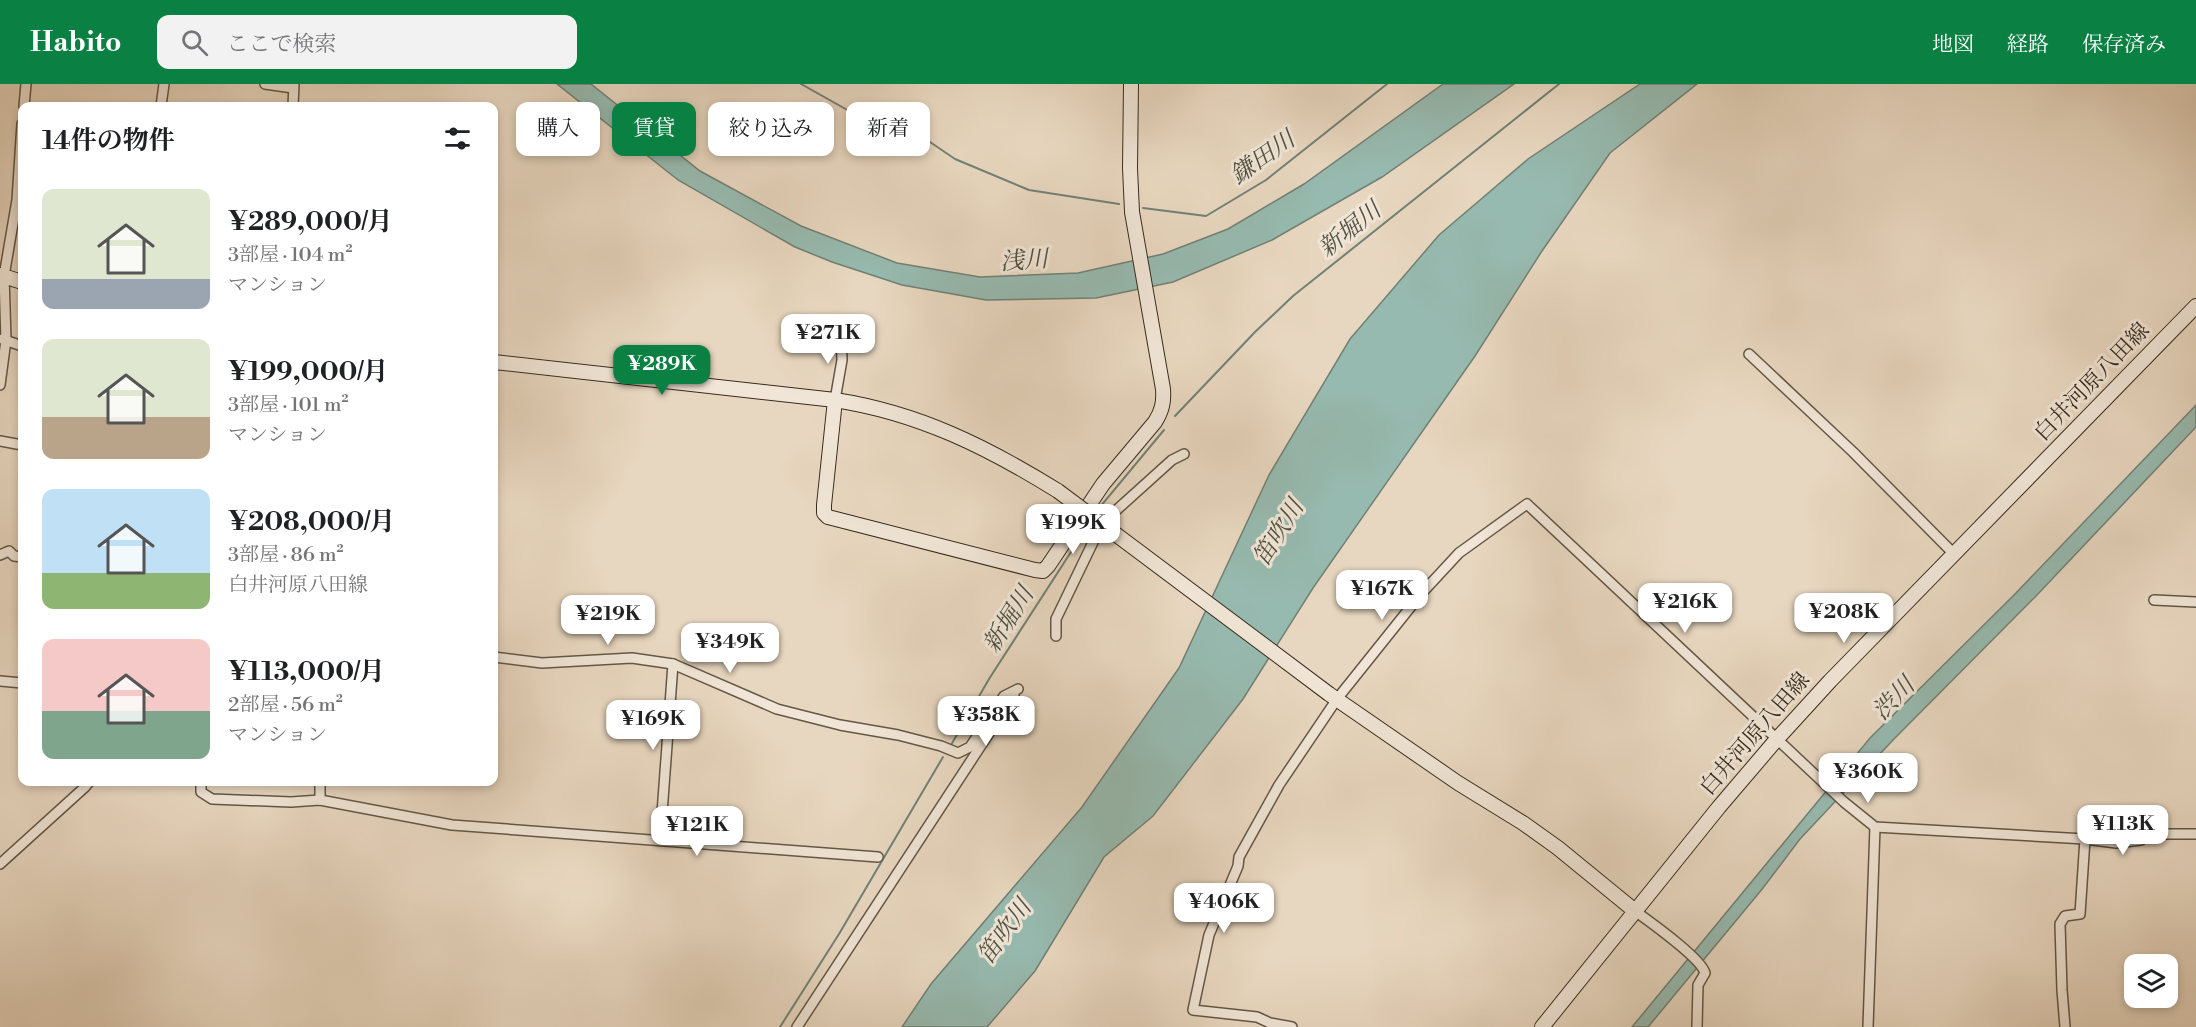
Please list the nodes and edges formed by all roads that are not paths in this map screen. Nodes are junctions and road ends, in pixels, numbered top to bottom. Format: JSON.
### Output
{"nodes":[{"id":1,"x":26,"y":84,"type":"edge"},
{"id":2,"x":164,"y":84,"type":"edge"},
{"id":3,"x":265,"y":84,"type":"edge"},
{"id":4,"x":1131,"y":84,"type":"edge"},
{"id":5,"x":293,"y":86,"type":"edge"},
{"id":6,"x":24,"y":102,"type":"edge"},
{"id":7,"x":162,"y":102,"type":"edge"},
{"id":8,"x":293,"y":102,"type":"edge"},
{"id":9,"x":18,"y":208,"type":"edge"},
{"id":10,"x":2,"y":275,"type":"edge"},
{"id":11,"x":18,"y":281,"type":"edge"},
{"id":12,"x":2196,"y":306,"type":"edge"},
{"id":13,"x":841,"y":332,"type":"dead end"},
{"id":14,"x":3,"y":339,"type":"edge"},
{"id":15,"x":18,"y":345,"type":"edge"},
{"id":16,"x":1749,"y":354,"type":"dead end"},
{"id":17,"x":498,"y":362,"type":"edge"},
{"id":18,"x":0,"y":385,"type":"edge"},
{"id":19,"x":835,"y":400,"type":"junction"},
{"id":20,"x":0,"y":441,"type":"edge"},
{"id":21,"x":18,"y":444,"type":"edge"},
{"id":22,"x":1184,"y":454,"type":"dead end"},
{"id":23,"x":1954,"y":554,"type":"junction"},
{"id":24,"x":0,"y":555,"type":"edge"},
{"id":25,"x":18,"y":556,"type":"edge"},
{"id":26,"x":2154,"y":600,"type":"dead end"},
{"id":27,"x":2196,"y":602,"type":"edge"},
{"id":28,"x":1056,"y":636,"type":"dead end"},
{"id":29,"x":498,"y":658,"type":"edge"},
{"id":30,"x":673,"y":664,"type":"junction"},
{"id":31,"x":0,"y":681,"type":"edge"},
{"id":32,"x":18,"y":683,"type":"edge"},
{"id":33,"x":1333,"y":697,"type":"junction"},
{"id":34,"x":1777,"y":739,"type":"junction"},
{"id":35,"x":85,"y":786,"type":"edge"},
{"id":36,"x":201,"y":786,"type":"edge"},
{"id":37,"x":320,"y":786,"type":"edge"},
{"id":38,"x":320,"y":800,"type":"junction"},
{"id":39,"x":1875,"y":827,"type":"junction"},
{"id":40,"x":2196,"y":834,"type":"edge"},
{"id":41,"x":2085,"y":839,"type":"junction"},
{"id":42,"x":660,"y":840,"type":"junction"},
{"id":43,"x":878,"y":857,"type":"dead end"},
{"id":44,"x":0,"y":864,"type":"edge"},
{"id":45,"x":1635,"y":911,"type":"junction"},
{"id":46,"x":1270,"y":1025,"type":"edge"},
{"id":47,"x":797,"y":1027,"type":"edge"},
{"id":48,"x":1292,"y":1027,"type":"edge"},
{"id":49,"x":1542,"y":1027,"type":"edge"},
{"id":50,"x":1697,"y":1027,"type":"edge"},
{"id":51,"x":1868,"y":1027,"type":"edge"},
{"id":52,"x":2065,"y":1027,"type":"edge"}],
"edges":[{"from":1,"to":6,"type":"street"},
{"from":2,"to":7,"type":"street"},
{"from":3,"to":5,"type":"street"},
{"from":4,"to":19,"type":"street"},
{"from":5,"to":8,"type":"street"},
{"from":9,"to":10,"type":"street"},
{"from":10,"to":11,"type":"street"},
{"from":10,"to":14,"type":"street"},
{"from":12,"to":23,"type":"street","name":"白井河原八田線"},
{"from":13,"to":19,"type":"street"},
{"from":14,"to":15,"type":"street"},
{"from":14,"to":18,"type":"street"},
{"from":16,"to":23,"type":"street"},
{"from":17,"to":19,"type":"street"},
{"from":19,"to":33,"type":"street","bridge":true},
{"from":20,"to":21,"type":"street"},
{"from":22,"to":28,"type":"street"},
{"from":23,"to":34,"type":"street","name":"白井河原八田線"},
{"from":24,"to":25,"type":"street"},
{"from":26,"to":27,"type":"street"},
{"from":29,"to":30,"type":"street"},
{"from":30,"to":42,"type":"street"},
{"from":30,"to":47,"type":"street"},
{"from":31,"to":32,"type":"street"},
{"from":33,"to":34,"type":"street"},
{"from":33,"to":45,"type":"street"},
{"from":33,"to":46,"type":"street"},
{"from":34,"to":39,"type":"street"},
{"from":34,"to":45,"type":"street","name":"白井河原八田線"},
{"from":35,"to":44,"type":"street"},
{"from":36,"to":38,"type":"street"},
{"from":37,"to":38,"type":"street"},
{"from":38,"to":42,"type":"street"},
{"from":39,"to":41,"type":"street"},
{"from":39,"to":51,"type":"street"},
{"from":40,"to":41,"type":"street"},
{"from":41,"to":52,"type":"street"},
{"from":42,"to":43,"type":"street"},
{"from":45,"to":49,"type":"street","name":"白井河原八田線"},
{"from":45,"to":50,"type":"street"},
{"from":46,"to":48,"type":"street"}]}
